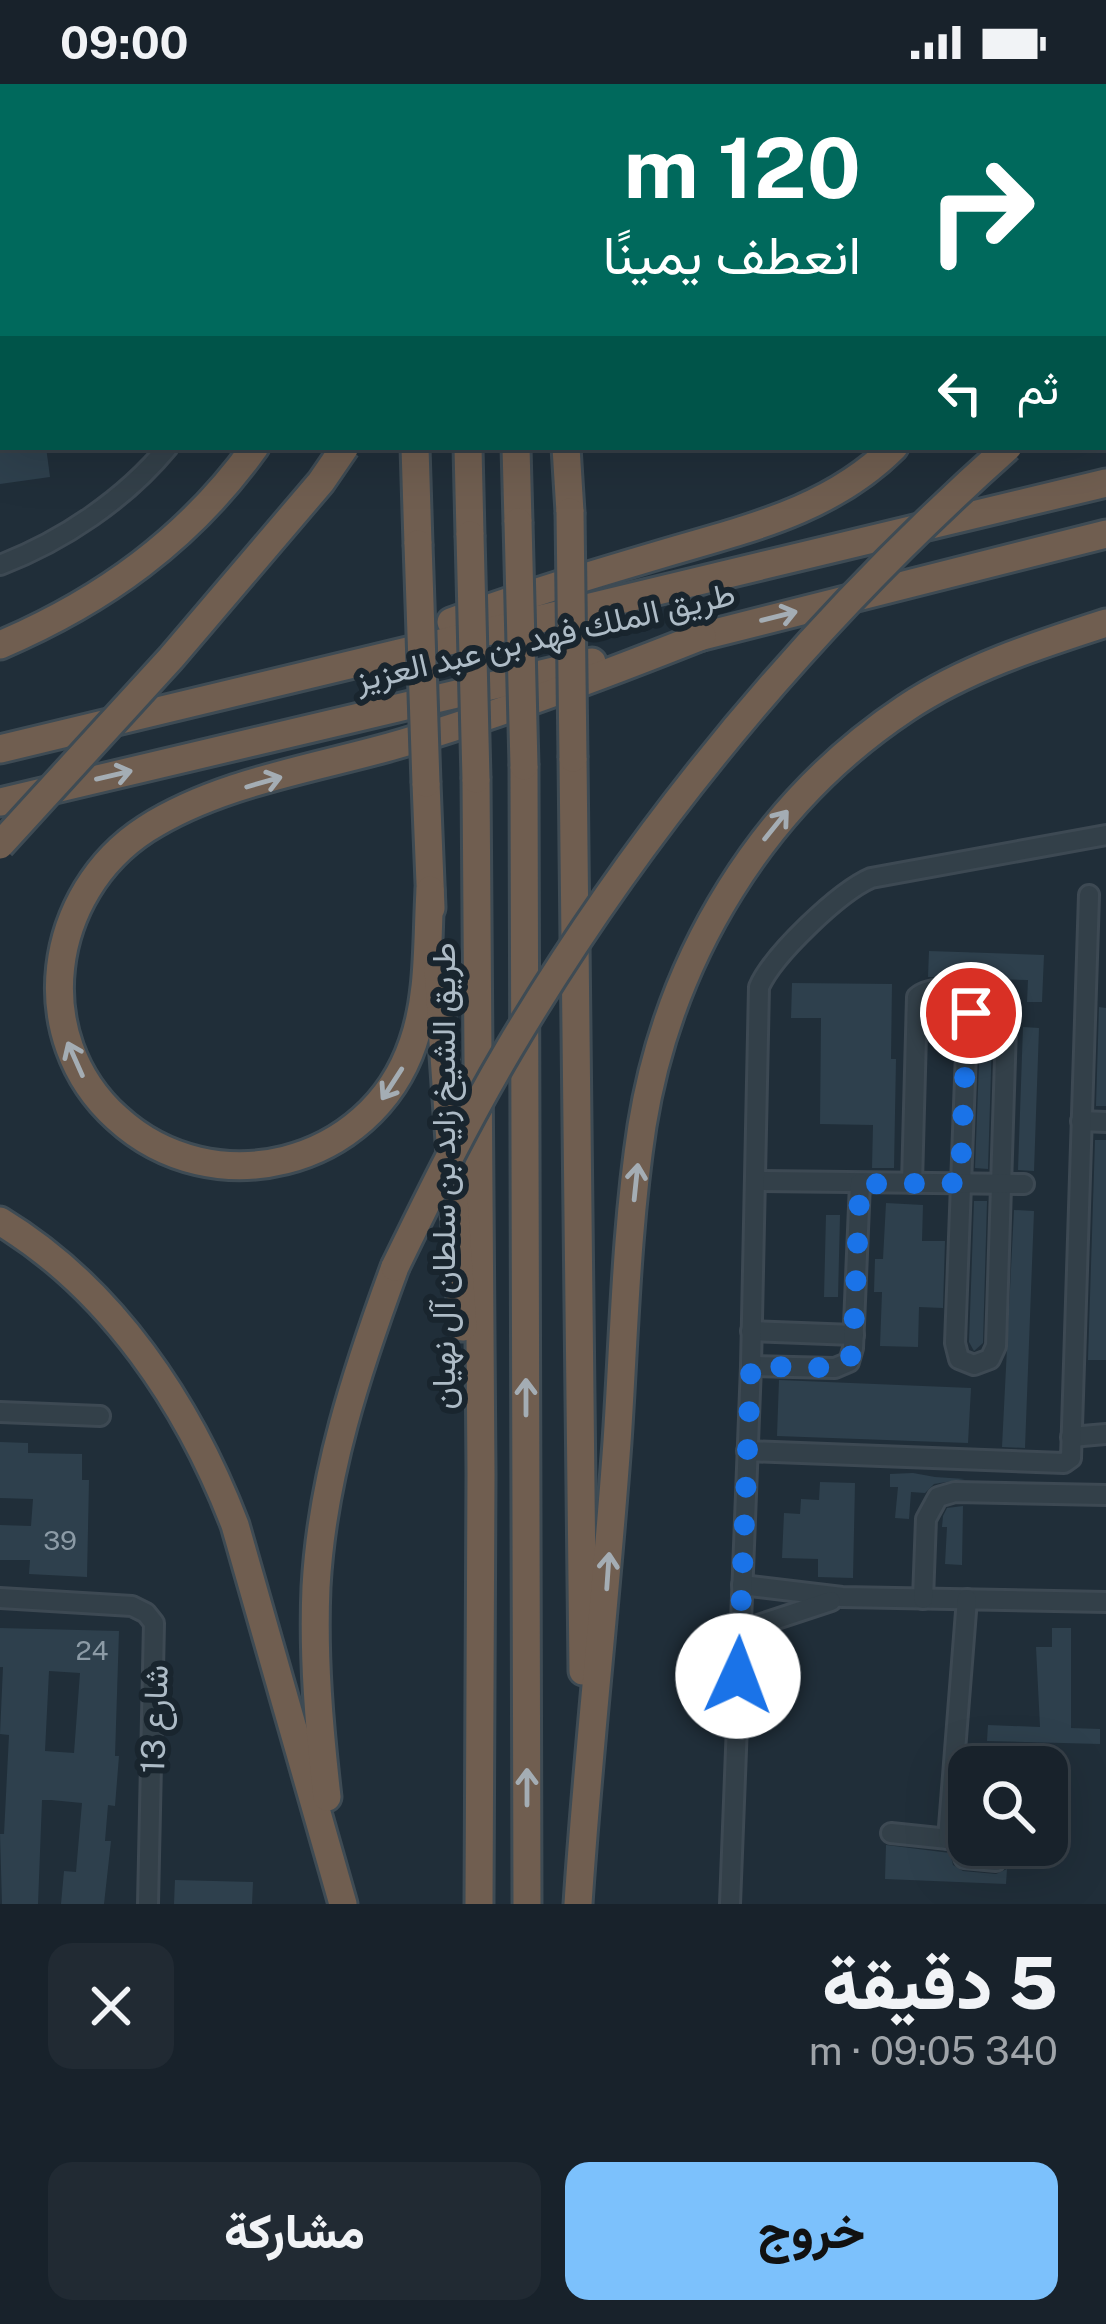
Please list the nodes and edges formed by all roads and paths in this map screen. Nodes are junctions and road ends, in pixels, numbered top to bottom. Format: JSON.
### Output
{"nodes":[{"id":1,"x":165,"y":450,"type":"edge"},
{"id":2,"x":252,"y":450,"type":"edge"},
{"id":3,"x":343,"y":450,"type":"edge"},
{"id":4,"x":415,"y":450,"type":"edge"},
{"id":5,"x":468,"y":450,"type":"edge"},
{"id":6,"x":516,"y":450,"type":"edge"},
{"id":7,"x":566,"y":450,"type":"edge"},
{"id":8,"x":891,"y":450,"type":"edge"},
{"id":9,"x":1005,"y":450,"type":"edge"},
{"id":10,"x":1106,"y":483,"type":"edge"},
{"id":11,"x":1106,"y":534,"type":"edge"},
{"id":12,"x":0,"y":566,"type":"edge"},
{"id":13,"x":1106,"y":623,"type":"edge"},
{"id":14,"x":702,"y":636,"type":"junction"},
{"id":15,"x":0,"y":645,"type":"edge"},
{"id":16,"x":355,"y":662,"type":"junction"},
{"id":17,"x":0,"y":749,"type":"edge"},
{"id":18,"x":0,"y":802,"type":"edge"},
{"id":19,"x":1106,"y":835,"type":"edge"},
{"id":20,"x":0,"y":845,"type":"edge"},
{"id":21,"x":430,"y":890,"type":"junction"},
{"id":22,"x":1089,"y":895,"type":"dead end"},
{"id":23,"x":1001,"y":1014,"type":"junction"},
{"id":24,"x":1081,"y":1121,"type":"junction"},
{"id":25,"x":1106,"y":1122,"type":"edge"},
{"id":26,"x":754,"y":1181,"type":"junction"},
{"id":27,"x":960,"y":1183,"type":"junction"},
{"id":28,"x":860,"y":1184,"type":"junction"},
{"id":29,"x":912,"y":1184,"type":"junction"},
{"id":30,"x":1001,"y":1184,"type":"junction"},
{"id":31,"x":1024,"y":1184,"type":"dead end"},
{"id":32,"x":0,"y":1221,"type":"edge"},
{"id":33,"x":751,"y":1331,"type":"junction"},
{"id":34,"x":854,"y":1335,"type":"junction"},
{"id":35,"x":751,"y":1366,"type":"junction"},
{"id":36,"x":0,"y":1412,"type":"edge"},
{"id":37,"x":100,"y":1416,"type":"dead end"},
{"id":38,"x":1106,"y":1433,"type":"edge"},
{"id":39,"x":1071,"y":1437,"type":"junction"},
{"id":40,"x":747,"y":1451,"type":"junction"},
{"id":41,"x":482,"y":1474,"type":"junction"},
{"id":42,"x":1106,"y":1495,"type":"edge"},
{"id":43,"x":742,"y":1585,"type":"junction"},
{"id":44,"x":0,"y":1598,"type":"edge"},
{"id":45,"x":842,"y":1598,"type":"junction"},
{"id":46,"x":923,"y":1599,"type":"junction"},
{"id":47,"x":967,"y":1599,"type":"junction"},
{"id":48,"x":1106,"y":1602,"type":"edge"},
{"id":49,"x":740,"y":1630,"type":"junction"},
{"id":50,"x":963,"y":1746,"type":"edge"},
{"id":51,"x":584,"y":1813,"type":"junction"},
{"id":52,"x":891,"y":1833,"type":"dead end"},
{"id":53,"x":948,"y":1835,"type":"edge"},
{"id":54,"x":148,"y":1904,"type":"edge"},
{"id":55,"x":344,"y":1904,"type":"edge"},
{"id":56,"x":479,"y":1904,"type":"edge"},
{"id":57,"x":527,"y":1904,"type":"edge"},
{"id":58,"x":578,"y":1904,"type":"edge"},
{"id":59,"x":730,"y":1904,"type":"edge"}],
"edges":[{"from":1,"to":12,"type":"street"},
{"from":2,"to":15,"type":"highway"},
{"from":3,"to":20,"type":"highway","bridge":true},
{"from":4,"to":21,"type":"highway","bridge":true},
{"from":5,"to":41,"type":"highway","name":"طريق الشيخ زايد بن سلطان آل نهيان","bridge":true},
{"from":57,"to":6,"type":"highway","one_way":true,"bridge":true},
{"from":7,"to":51,"type":"highway","bridge":true},
{"from":8,"to":16,"type":"highway"},
{"from":9,"to":55,"type":"highway","bridge":true},
{"from":10,"to":16,"type":"highway","name":"طريق الملك فهد بن عبد العزيز"},
{"from":14,"to":11,"type":"highway","name":"طريق الملك فهد بن عبد العزيز","one_way":true},
{"from":51,"to":13,"type":"highway","one_way":true},
{"from":18,"to":14,"type":"highway","name":"طريق الملك فهد بن عبد العزيز","one_way":true},
{"from":21,"to":14,"type":"highway","one_way":true},
{"from":16,"to":17,"type":"highway","name":"طريق الملك فهد بن عبد العزيز"},
{"from":19,"to":26,"type":"street"},
{"from":21,"to":41,"type":"highway"},
{"from":22,"to":24,"type":"street"},
{"from":23,"to":27,"type":"street"},
{"from":23,"to":29,"type":"street"},
{"from":23,"to":30,"type":"street"},
{"from":24,"to":25,"type":"street"},
{"from":24,"to":39,"type":"street"},
{"from":26,"to":28,"type":"street"},
{"from":26,"to":33,"type":"street"},
{"from":27,"to":29,"type":"street"},
{"from":27,"to":30,"type":"street"},
{"from":27,"to":30,"type":"street"},
{"from":28,"to":29,"type":"street"},
{"from":28,"to":34,"type":"street"},
{"from":30,"to":31,"type":"street"},
{"from":32,"to":55,"type":"highway"},
{"from":33,"to":34,"type":"street"},
{"from":33,"to":35,"type":"street"},
{"from":34,"to":35,"type":"street"},
{"from":35,"to":40,"type":"street"},
{"from":36,"to":37,"type":"street"},
{"from":38,"to":39,"type":"street"},
{"from":39,"to":40,"type":"street"},
{"from":40,"to":43,"type":"street"},
{"from":41,"to":56,"type":"highway","name":"طريق الشيخ زايد بن سلطان آل نهيان"},
{"from":42,"to":46,"type":"street"},
{"from":43,"to":45,"type":"street"},
{"from":43,"to":49,"type":"street"},
{"from":44,"to":54,"type":"street","name":"شارع 13"},
{"from":45,"to":46,"type":"street"},
{"from":45,"to":49,"type":"street"},
{"from":46,"to":47,"type":"street"},
{"from":47,"to":48,"type":"street"},
{"from":47,"to":50,"type":"street"},
{"from":49,"to":59,"type":"street"},
{"from":51,"to":58,"type":"highway"},
{"from":52,"to":53,"type":"street"}]}
